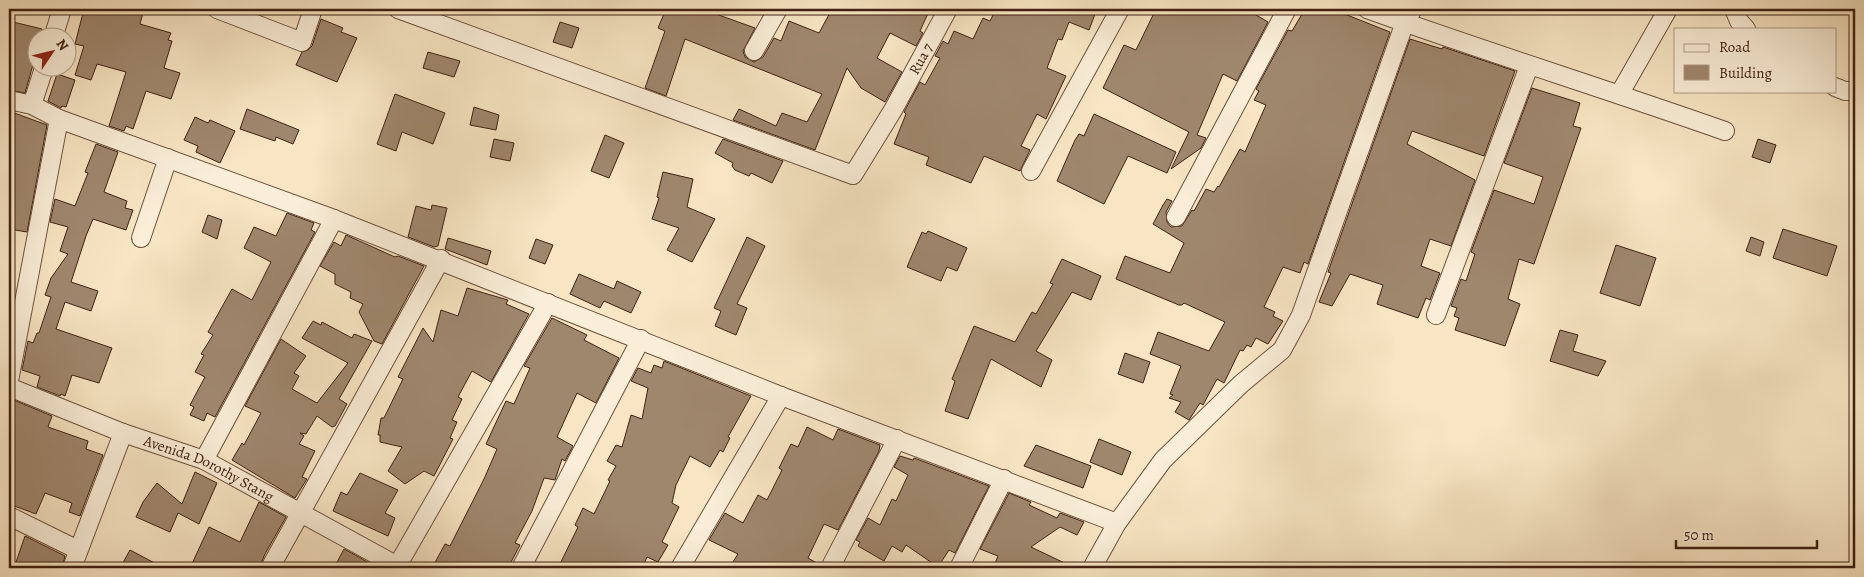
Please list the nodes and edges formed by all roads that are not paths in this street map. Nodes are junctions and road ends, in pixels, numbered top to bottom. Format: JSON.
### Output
{"nodes":[{"id":1,"x":62,"y":9,"type":"edge"},
{"id":2,"x":217,"y":9,"type":"edge"},
{"id":3,"x":313,"y":9,"type":"edge"},
{"id":4,"x":398,"y":9,"type":"edge"},
{"id":5,"x":778,"y":9,"type":"edge"},
{"id":6,"x":948,"y":9,"type":"edge"},
{"id":7,"x":1120,"y":9,"type":"edge"},
{"id":8,"x":1287,"y":9,"type":"edge"},
{"id":9,"x":1367,"y":9,"type":"edge"},
{"id":10,"x":1668,"y":9,"type":"edge"},
{"id":11,"x":1734,"y":9,"type":"edge"},
{"id":12,"x":1389,"y":12,"type":"edge"},
{"id":13,"x":1409,"y":15,"type":"edge"},
{"id":14,"x":56,"y":28,"type":"edge"},
{"id":15,"x":1745,"y":28,"type":"edge"},
{"id":16,"x":754,"y":51,"type":"dead end"},
{"id":17,"x":1529,"y":66,"type":"junction"},
{"id":18,"x":41,"y":78,"type":"edge"},
{"id":19,"x":1836,"y":87,"type":"edge"},
{"id":20,"x":1855,"y":91,"type":"edge"},
{"id":21,"x":1620,"y":94,"type":"junction"},
{"id":22,"x":9,"y":100,"type":"edge"},
{"id":23,"x":32,"y":105,"type":"junction"},
{"id":24,"x":59,"y":119,"type":"junction"},
{"id":25,"x":1725,"y":131,"type":"dead end"},
{"id":26,"x":168,"y":158,"type":"junction"},
{"id":27,"x":1031,"y":171,"type":"dead end"},
{"id":28,"x":1176,"y":217,"type":"dead end"},
{"id":29,"x":334,"y":219,"type":"junction"},
{"id":30,"x":141,"y":238,"type":"dead end"},
{"id":31,"x":441,"y":259,"type":"junction"},
{"id":32,"x":548,"y":303,"type":"junction"},
{"id":33,"x":1436,"y":315,"type":"dead end"},
{"id":34,"x":641,"y":339,"type":"junction"},
{"id":35,"x":9,"y":381,"type":"edge"},
{"id":36,"x":9,"y":387,"type":"edge"},
{"id":37,"x":781,"y":396,"type":"junction"},
{"id":38,"x":123,"y":432,"type":"junction"},
{"id":39,"x":896,"y":439,"type":"junction"},
{"id":40,"x":204,"y":460,"type":"junction"},
{"id":41,"x":1004,"y":479,"type":"junction"},
{"id":42,"x":298,"y":513,"type":"junction"},
{"id":43,"x":9,"y":516,"type":"edge"},
{"id":44,"x":1117,"y":522,"type":"junction"},
{"id":45,"x":78,"y":550,"type":"junction"},
{"id":46,"x":398,"y":567,"type":"edge"},
{"id":47,"x":72,"y":568,"type":"edge"},
{"id":48,"x":270,"y":568,"type":"edge"},
{"id":49,"x":521,"y":568,"type":"edge"},
{"id":50,"x":680,"y":568,"type":"edge"},
{"id":51,"x":830,"y":568,"type":"edge"},
{"id":52,"x":958,"y":568,"type":"edge"},
{"id":53,"x":1092,"y":568,"type":"edge"}],
"edges":[{"from":1,"to":14,"type":"street"},
{"from":2,"to":3,"type":"street"},
{"from":4,"to":6,"type":"street","name":"Rua 7"},
{"from":5,"to":16,"type":"street"},
{"from":7,"to":27,"type":"street"},
{"from":8,"to":28,"type":"street"},
{"from":9,"to":12,"type":"street"},
{"from":10,"to":21,"type":"street"},
{"from":11,"to":15,"type":"street"},
{"from":12,"to":13,"type":"street"},
{"from":13,"to":17,"type":"street"},
{"from":13,"to":44,"type":"street"},
{"from":17,"to":21,"type":"street"},
{"from":17,"to":33,"type":"street"},
{"from":18,"to":23,"type":"street"},
{"from":19,"to":20,"type":"street"},
{"from":21,"to":25,"type":"street"},
{"from":22,"to":23,"type":"street"},
{"from":23,"to":24,"type":"street"},
{"from":24,"to":26,"type":"street"},
{"from":24,"to":35,"type":"street"},
{"from":26,"to":29,"type":"street"},
{"from":26,"to":30,"type":"street"},
{"from":29,"to":31,"type":"street"},
{"from":29,"to":40,"type":"street"},
{"from":31,"to":32,"type":"street"},
{"from":31,"to":42,"type":"street"},
{"from":32,"to":34,"type":"street"},
{"from":32,"to":46,"type":"street"},
{"from":34,"to":37,"type":"street"},
{"from":34,"to":49,"type":"street"},
{"from":36,"to":38,"type":"street","name":"Avenida Dorothy Stang"},
{"from":37,"to":39,"type":"street"},
{"from":37,"to":50,"type":"street"},
{"from":38,"to":40,"type":"street","name":"Avenida Dorothy Stang"},
{"from":38,"to":45,"type":"street"},
{"from":39,"to":41,"type":"street"},
{"from":39,"to":51,"type":"street"},
{"from":40,"to":42,"type":"street","name":"Avenida Dorothy Stang"},
{"from":41,"to":44,"type":"street"},
{"from":41,"to":52,"type":"street"},
{"from":42,"to":46,"type":"street","name":"Avenida Dorothy Stang"},
{"from":42,"to":48,"type":"street"},
{"from":43,"to":45,"type":"street"},
{"from":44,"to":53,"type":"street"},
{"from":45,"to":47,"type":"street"}]}
